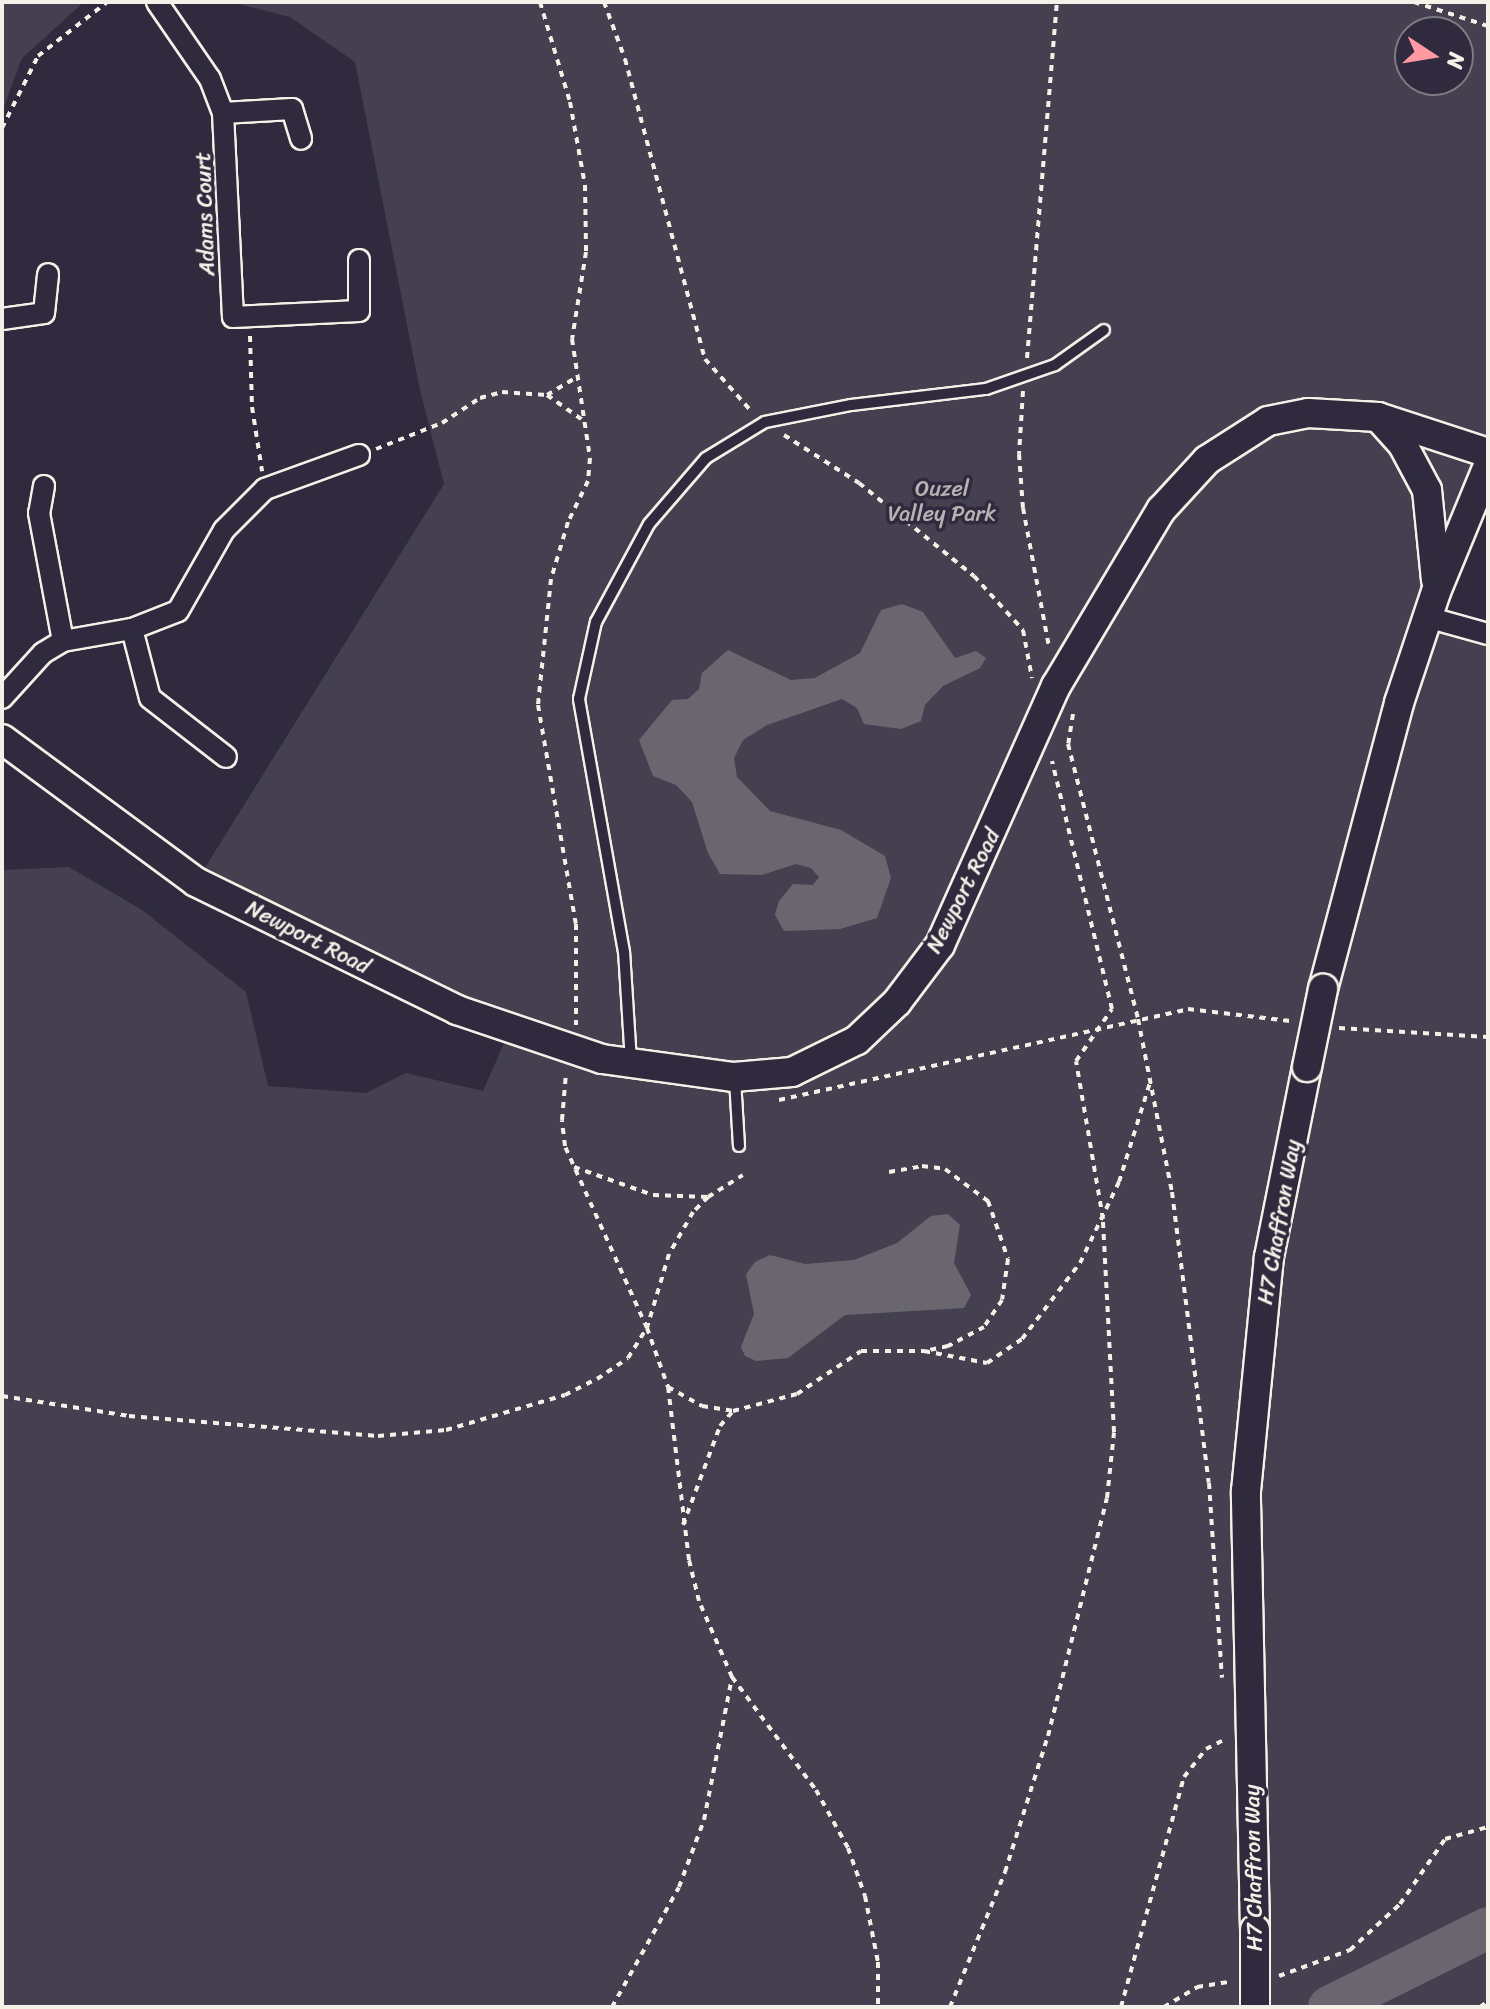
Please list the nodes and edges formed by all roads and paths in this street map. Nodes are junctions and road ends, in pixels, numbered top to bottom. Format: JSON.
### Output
{"nodes":[{"id":1,"x":107,"y":2,"type":"edge"},
{"id":2,"x":157,"y":2,"type":"edge"},
{"id":3,"x":540,"y":2,"type":"edge"},
{"id":4,"x":604,"y":2,"type":"edge"},
{"id":5,"x":1057,"y":2,"type":"edge"},
{"id":6,"x":1414,"y":2,"type":"edge"},
{"id":7,"x":1488,"y":26,"type":"edge"},
{"id":8,"x":223,"y":113,"type":"junction"},
{"id":9,"x":2,"y":128,"type":"edge"},
{"id":10,"x":301,"y":139,"type":"dead end"},
{"id":11,"x":359,"y":260,"type":"dead end"},
{"id":12,"x":48,"y":274,"type":"dead end"},
{"id":13,"x":250,"y":317,"type":"junction"},
{"id":14,"x":2,"y":319,"type":"edge"},
{"id":15,"x":1104,"y":330,"type":"dead end"},
{"id":16,"x":575,"y":378,"type":"junction"},
{"id":17,"x":1024,"y":378,"type":"junction"},
{"id":18,"x":547,"y":395,"type":"junction"},
{"id":19,"x":1378,"y":417,"type":"junction"},
{"id":20,"x":585,"y":421,"type":"junction"},
{"id":21,"x":765,"y":422,"type":"junction"},
{"id":22,"x":359,"y":455,"type":"joint"},
{"id":23,"x":1487,"y":470,"type":"edge"},
{"id":24,"x":44,"y":486,"type":"dead end"},
{"id":25,"x":265,"y":489,"type":"junction"},
{"id":26,"x":1431,"y":604,"type":"junction"},
{"id":27,"x":132,"y":629,"type":"junction"},
{"id":28,"x":1488,"y":634,"type":"edge"},
{"id":29,"x":63,"y":641,"type":"junction"},
{"id":30,"x":1056,"y":686,"type":"junction"},
{"id":31,"x":2,"y":698,"type":"edge"},
{"id":32,"x":1040,"y":715,"type":"junction"},
{"id":33,"x":2,"y":739,"type":"edge"},
{"id":34,"x":226,"y":757,"type":"dead end"},
{"id":35,"x":1138,"y":1019,"type":"junction"},
{"id":36,"x":1305,"y":1023,"type":"dead end"},
{"id":37,"x":1334,"y":1027,"type":"dead end"},
{"id":38,"x":1101,"y":1028,"type":"junction"},
{"id":39,"x":1488,"y":1037,"type":"edge"},
{"id":40,"x":571,"y":1052,"type":"junction"},
{"id":41,"x":631,"y":1064,"type":"junction"},
{"id":42,"x":734,"y":1077,"type":"junction"},
{"id":43,"x":1151,"y":1078,"type":"junction"},
{"id":44,"x":776,"y":1100,"type":"dead end"},
{"id":45,"x":739,"y":1146,"type":"dead end"},
{"id":46,"x":574,"y":1167,"type":"junction"},
{"id":47,"x":889,"y":1172,"type":"dead end"},
{"id":48,"x":743,"y":1175,"type":"dead end"},
{"id":49,"x":708,"y":1197,"type":"junction"},
{"id":50,"x":1103,"y":1219,"type":"junction"},
{"id":51,"x":647,"y":1328,"type":"junction"},
{"id":52,"x":924,"y":1351,"type":"junction"},
{"id":53,"x":668,"y":1387,"type":"junction"},
{"id":54,"x":2,"y":1396,"type":"edge"},
{"id":55,"x":733,"y":1411,"type":"junction"},
{"id":56,"x":683,"y":1527,"type":"junction"},
{"id":57,"x":732,"y":1677,"type":"junction"},
{"id":58,"x":1223,"y":1694,"type":"dead end"},
{"id":59,"x":1225,"y":1724,"type":"dead end"},
{"id":60,"x":1226,"y":1739,"type":"junction"},
{"id":61,"x":1227,"y":1754,"type":"dead end"},
{"id":62,"x":1488,"y":1827,"type":"edge"},
{"id":63,"x":1272,"y":1977,"type":"dead end"},
{"id":64,"x":1242,"y":1981,"type":"dead end"},
{"id":65,"x":1488,"y":2001,"type":"edge"},
{"id":66,"x":612,"y":2007,"type":"edge"},
{"id":67,"x":878,"y":2007,"type":"edge"},
{"id":68,"x":950,"y":2007,"type":"edge"},
{"id":69,"x":1121,"y":2007,"type":"edge"},
{"id":70,"x":1164,"y":2007,"type":"edge"},
{"id":71,"x":1255,"y":2007,"type":"edge"},
{"id":72,"x":1480,"y":2007,"type":"edge"}],
"edges":[{"from":1,"to":9,"type":"path"},
{"from":2,"to":8,"type":"street","name":"Adams Court"},
{"from":3,"to":16,"type":"path"},
{"from":4,"to":21,"type":"path"},
{"from":5,"to":17,"type":"path"},
{"from":6,"to":7,"type":"path"},
{"from":8,"to":10,"type":"street"},
{"from":8,"to":13,"type":"street","name":"Adams Court"},
{"from":11,"to":13,"type":"street"},
{"from":12,"to":14,"type":"street"},
{"from":13,"to":25,"type":"path"},
{"from":15,"to":17,"type":"lane"},
{"from":16,"to":18,"type":"path"},
{"from":16,"to":20,"type":"path"},
{"from":17,"to":21,"type":"lane"},
{"from":17,"to":30,"type":"path"},
{"from":18,"to":20,"type":"path"},
{"from":18,"to":22,"type":"path"},
{"from":19,"to":23,"type":"street","name":"Newport Road"},
{"from":19,"to":26,"type":"street"},
{"from":19,"to":30,"type":"street","name":"Newport Road"},
{"from":20,"to":40,"type":"path"},
{"from":21,"to":32,"type":"path"},
{"from":21,"to":41,"type":"lane"},
{"from":22,"to":25,"type":"street"},
{"from":23,"to":26,"type":"street","name":"H7 Chaffron Way"},
{"from":24,"to":29,"type":"street"},
{"from":25,"to":27,"type":"street"},
{"from":26,"to":28,"type":"street"},
{"from":26,"to":71,"type":"street","name":"H7 Chaffron Way","bridge":true},
{"from":27,"to":29,"type":"street"},
{"from":27,"to":34,"type":"street"},
{"from":29,"to":31,"type":"street"},
{"from":30,"to":32,"type":"street","name":"Newport Road"},
{"from":30,"to":35,"type":"path"},
{"from":32,"to":38,"type":"path"},
{"from":32,"to":42,"type":"street","name":"Newport Road"},
{"from":33,"to":40,"type":"street","name":"Newport Road"},
{"from":35,"to":36,"type":"path"},
{"from":35,"to":38,"type":"path"},
{"from":35,"to":43,"type":"path"},
{"from":37,"to":39,"type":"path"},
{"from":38,"to":44,"type":"path"},
{"from":38,"to":50,"type":"path"},
{"from":40,"to":41,"type":"street","name":"Newport Road"},
{"from":40,"to":46,"type":"path"},
{"from":41,"to":42,"type":"street","name":"Newport Road"},
{"from":42,"to":45,"type":"lane"},
{"from":43,"to":50,"type":"path"},
{"from":43,"to":58,"type":"path"},
{"from":46,"to":49,"type":"path"},
{"from":46,"to":51,"type":"path"},
{"from":47,"to":52,"type":"path"},
{"from":48,"to":49,"type":"path"},
{"from":49,"to":51,"type":"path"},
{"from":50,"to":52,"type":"path"},
{"from":50,"to":68,"type":"path"},
{"from":51,"to":53,"type":"path"},
{"from":51,"to":54,"type":"path"},
{"from":52,"to":55,"type":"path"},
{"from":53,"to":55,"type":"path"},
{"from":53,"to":56,"type":"path"},
{"from":55,"to":56,"type":"path"},
{"from":56,"to":57,"type":"path"},
{"from":57,"to":66,"type":"path"},
{"from":57,"to":67,"type":"path"},
{"from":59,"to":60,"type":"path"},
{"from":60,"to":61,"type":"path"},
{"from":60,"to":69,"type":"path"},
{"from":62,"to":63,"type":"path"},
{"from":64,"to":70,"type":"path"},
{"from":65,"to":72,"type":"path"}]}
